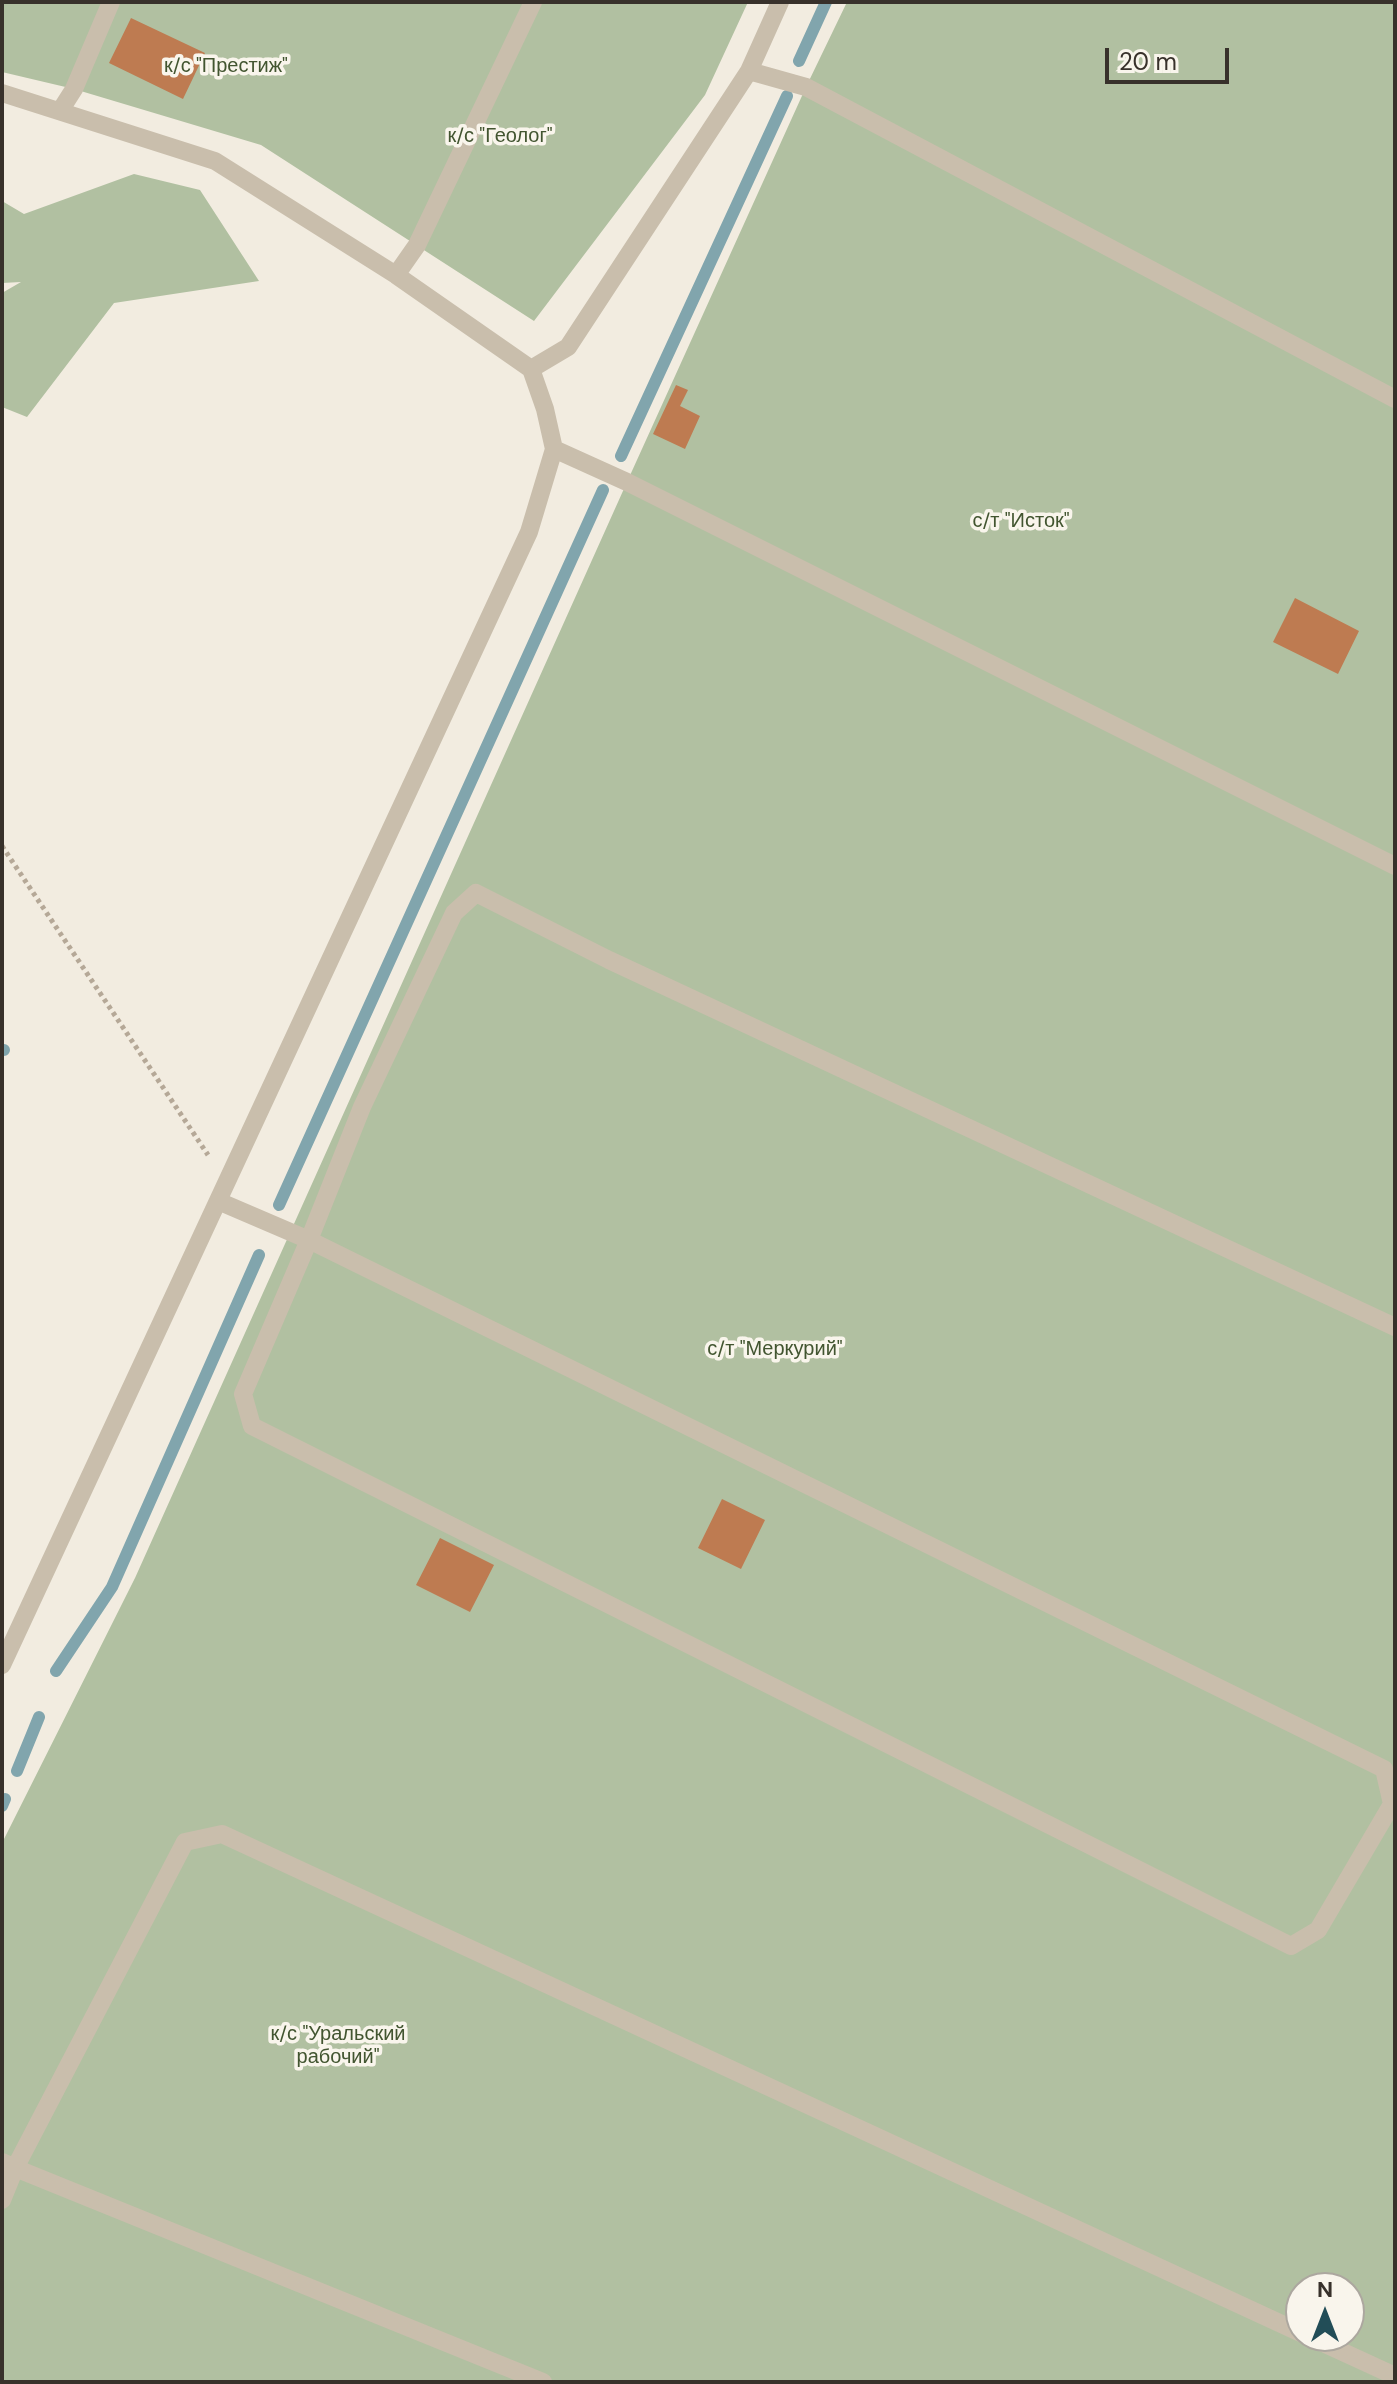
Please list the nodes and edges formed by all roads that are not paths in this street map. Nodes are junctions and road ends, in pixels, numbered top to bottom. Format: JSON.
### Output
{"nodes":[{"id":1,"x":111,"y":2,"type":"edge"},
{"id":2,"x":533,"y":2,"type":"edge"},
{"id":3,"x":780,"y":2,"type":"edge"},
{"id":4,"x":749,"y":71,"type":"junction"},
{"id":5,"x":2,"y":93,"type":"edge"},
{"id":6,"x":60,"y":111,"type":"junction"},
{"id":7,"x":396,"y":275,"type":"junction"},
{"id":8,"x":531,"y":369,"type":"junction"},
{"id":9,"x":1395,"y":399,"type":"edge"},
{"id":10,"x":554,"y":449,"type":"junction"},
{"id":11,"x":1395,"y":866,"type":"edge"},
{"id":12,"x":218,"y":1201,"type":"junction"},
{"id":13,"x":309,"y":1240,"type":"junction"},
{"id":14,"x":1395,"y":1327,"type":"edge"},
{"id":15,"x":2,"y":1665,"type":"edge"},
{"id":16,"x":9,"y":2165,"type":"edge"},
{"id":17,"x":2,"y":2200,"type":"edge"},
{"id":18,"x":1285,"y":2326,"type":"edge"},
{"id":19,"x":1343,"y":2352,"type":"edge"},
{"id":20,"x":1395,"y":2376,"type":"edge"},
{"id":21,"x":543,"y":2382,"type":"edge"}],
"edges":[{"from":1,"to":6,"type":"lane"},
{"from":2,"to":7,"type":"lane"},
{"from":3,"to":4,"type":"lane"},
{"from":4,"to":8,"type":"lane"},
{"from":4,"to":9,"type":"lane"},
{"from":5,"to":6,"type":"lane"},
{"from":6,"to":7,"type":"lane"},
{"from":7,"to":8,"type":"lane"},
{"from":8,"to":10,"type":"lane"},
{"from":10,"to":11,"type":"lane"},
{"from":10,"to":12,"type":"lane"},
{"from":12,"to":13,"type":"lane"},
{"from":12,"to":15,"type":"lane"},
{"from":13,"to":13,"type":"lane"},
{"from":13,"to":14,"type":"lane"},
{"from":16,"to":17,"type":"lane"},
{"from":16,"to":18,"type":"lane"},
{"from":16,"to":21,"type":"lane"},
{"from":19,"to":20,"type":"lane"}]}
